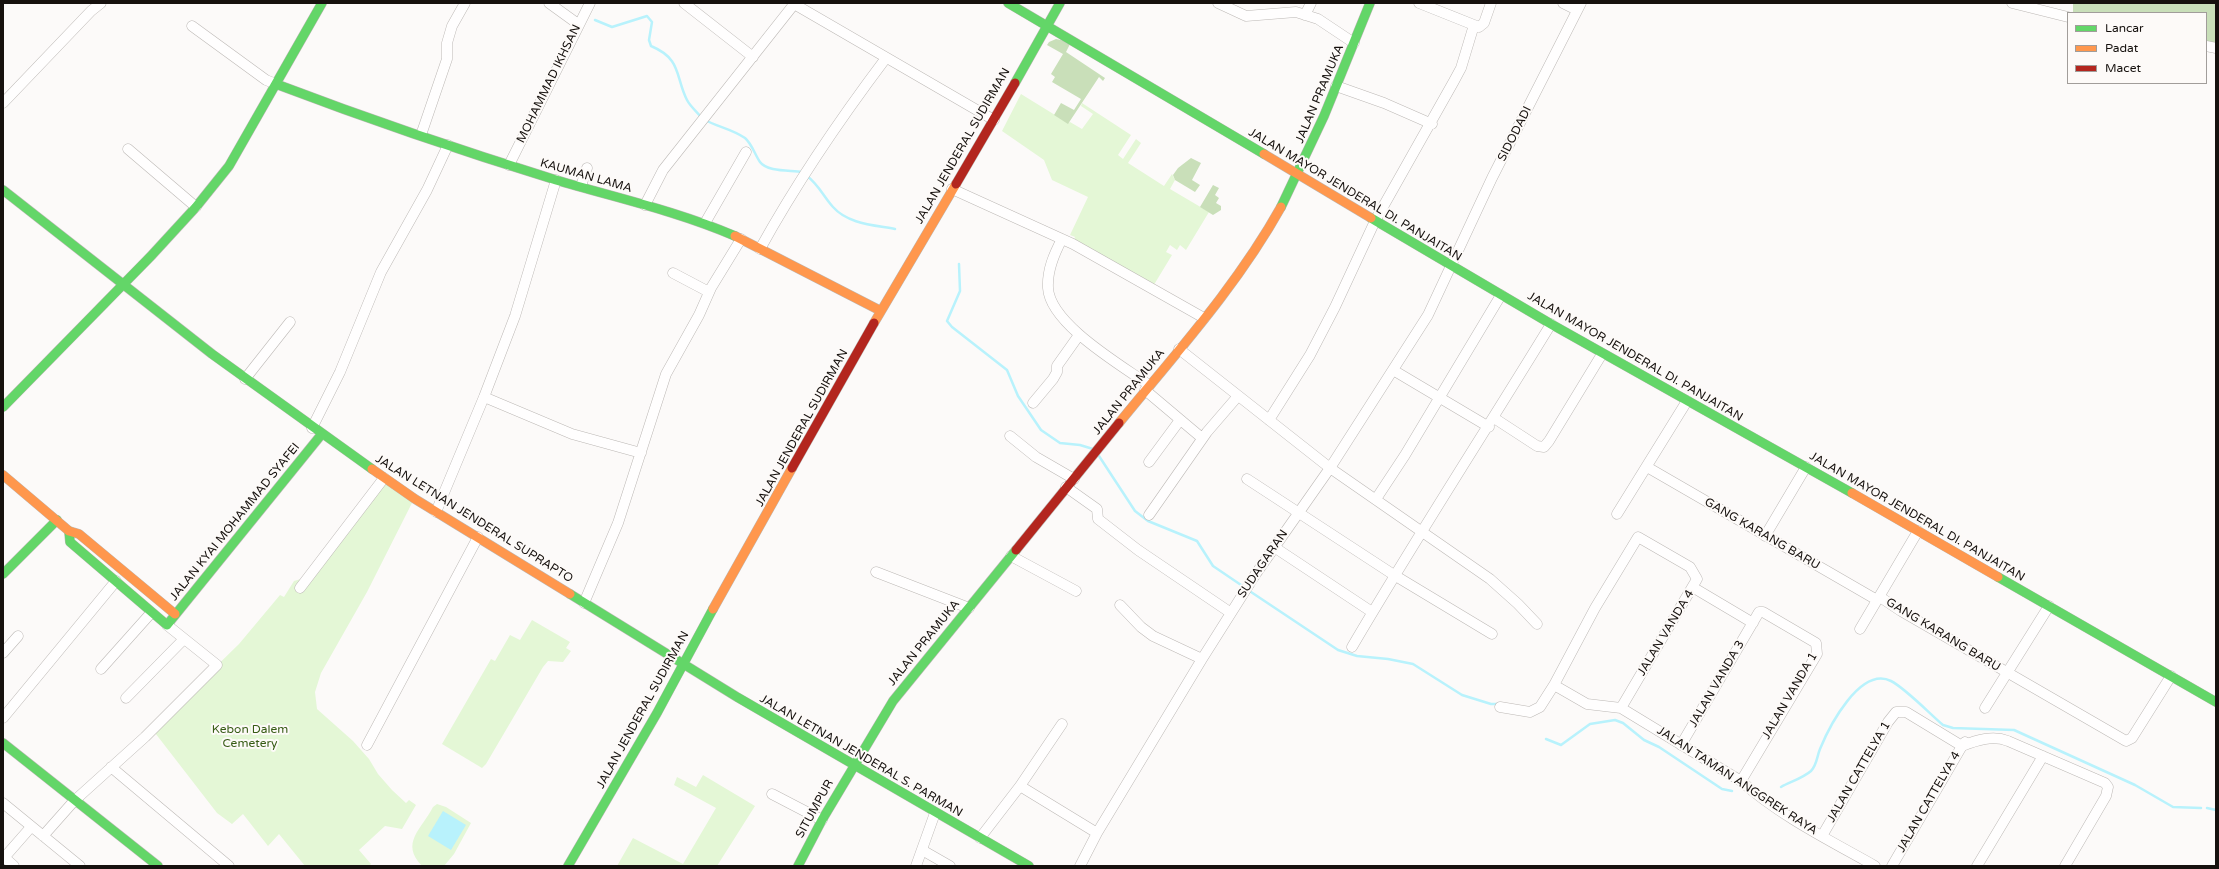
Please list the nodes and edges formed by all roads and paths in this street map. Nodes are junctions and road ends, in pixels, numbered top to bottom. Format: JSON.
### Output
{"nodes":[{"id":1,"x":101,"y":3,"type":"edge"},
{"id":2,"x":322,"y":3,"type":"edge"},
{"id":3,"x":465,"y":3,"type":"edge"},
{"id":4,"x":550,"y":3,"type":"edge"},
{"id":5,"x":590,"y":3,"type":"edge"},
{"id":6,"x":684,"y":3,"type":"edge"},
{"id":7,"x":1008,"y":3,"type":"edge"},
{"id":8,"x":1060,"y":3,"type":"edge"},
{"id":9,"x":1218,"y":3,"type":"edge"},
{"id":10,"x":1311,"y":3,"type":"edge"},
{"id":11,"x":1370,"y":3,"type":"edge"},
{"id":12,"x":1419,"y":3,"type":"edge"},
{"id":13,"x":1491,"y":3,"type":"edge"},
{"id":14,"x":1563,"y":3,"type":"edge"},
{"id":15,"x":2012,"y":3,"type":"edge"},
{"id":16,"x":794,"y":4,"type":"edge"},
{"id":17,"x":1579,"y":7,"type":"edge"},
{"id":18,"x":1305,"y":15,"type":"junction"},
{"id":19,"x":2067,"y":17,"type":"edge"},
{"id":20,"x":578,"y":24,"type":"junction"},
{"id":21,"x":1047,"y":25,"type":"junction"},
{"id":22,"x":1474,"y":25,"type":"junction"},
{"id":23,"x":192,"y":26,"type":"dead end"},
{"id":24,"x":1354,"y":43,"type":"junction"},
{"id":25,"x":753,"y":57,"type":"junction"},
{"id":26,"x":886,"y":58,"type":"junction"},
{"id":27,"x":276,"y":84,"type":"junction"},
{"id":28,"x":1336,"y":86,"type":"junction"},
{"id":29,"x":3,"y":103,"type":"edge"},
{"id":30,"x":994,"y":120,"type":"junction"},
{"id":31,"x":1432,"y":124,"type":"junction"},
{"id":32,"x":421,"y":135,"type":"junction"},
{"id":33,"x":448,"y":145,"type":"junction"},
{"id":34,"x":128,"y":149,"type":"dead end"},
{"id":35,"x":746,"y":152,"type":"dead end"},
{"id":36,"x":510,"y":165,"type":"junction"},
{"id":37,"x":587,"y":168,"type":"dead end"},
{"id":38,"x":1298,"y":175,"type":"junction"},
{"id":39,"x":556,"y":180,"type":"junction"},
{"id":40,"x":581,"y":186,"type":"junction"},
{"id":41,"x":952,"y":189,"type":"junction"},
{"id":42,"x":3,"y":190,"type":"edge"},
{"id":43,"x":645,"y":205,"type":"junction"},
{"id":44,"x":196,"y":207,"type":"junction"},
{"id":45,"x":1375,"y":220,"type":"junction"},
{"id":46,"x":705,"y":223,"type":"junction"},
{"id":47,"x":741,"y":239,"type":"junction"},
{"id":48,"x":1062,"y":239,"type":"junction"},
{"id":49,"x":760,"y":249,"type":"junction"},
{"id":50,"x":1452,"y":266,"type":"junction"},
{"id":51,"x":673,"y":273,"type":"dead end"},
{"id":52,"x":124,"y":285,"type":"junction"},
{"id":53,"x":709,"y":292,"type":"junction"},
{"id":54,"x":1501,"y":295,"type":"junction"},
{"id":55,"x":881,"y":311,"type":"junction"},
{"id":56,"x":1204,"y":318,"type":"junction"},
{"id":57,"x":290,"y":322,"type":"dead end"},
{"id":58,"x":1551,"y":324,"type":"junction"},
{"id":59,"x":1079,"y":335,"type":"junction"},
{"id":60,"x":1179,"y":349,"type":"junction"},
{"id":61,"x":1602,"y":354,"type":"junction"},
{"id":62,"x":1393,"y":370,"type":"junction"},
{"id":63,"x":245,"y":379,"type":"junction"},
{"id":64,"x":1147,"y":387,"type":"junction"},
{"id":65,"x":1238,"y":396,"type":"junction"},
{"id":66,"x":484,"y":397,"type":"junction"},
{"id":67,"x":1439,"y":398,"type":"junction"},
{"id":68,"x":1686,"y":401,"type":"junction"},
{"id":69,"x":1033,"y":403,"type":"dead end"},
{"id":70,"x":3,"y":407,"type":"edge"},
{"id":71,"x":1180,"y":420,"type":"junction"},
{"id":72,"x":1269,"y":420,"type":"junction"},
{"id":73,"x":1491,"y":422,"type":"junction"},
{"id":74,"x":312,"y":428,"type":"junction"},
{"id":75,"x":321,"y":435,"type":"junction"},
{"id":76,"x":1010,"y":436,"type":"dead end"},
{"id":77,"x":1202,"y":438,"type":"junction"},
{"id":78,"x":641,"y":453,"type":"junction"},
{"id":79,"x":1149,"y":462,"type":"dead end"},
{"id":80,"x":1647,"y":467,"type":"junction"},
{"id":81,"x":1806,"y":467,"type":"junction"},
{"id":82,"x":1330,"y":468,"type":"junction"},
{"id":83,"x":3,"y":475,"type":"edge"},
{"id":84,"x":384,"y":478,"type":"junction"},
{"id":85,"x":1247,"y":479,"type":"dead end"},
{"id":86,"x":1074,"y":480,"type":"junction"},
{"id":87,"x":1066,"y":487,"type":"junction"},
{"id":88,"x":1376,"y":499,"type":"junction"},
{"id":89,"x":436,"y":512,"type":"junction"},
{"id":90,"x":1298,"y":512,"type":"junction"},
{"id":91,"x":1617,"y":514,"type":"dead end"},
{"id":92,"x":1150,"y":515,"type":"dead end"},
{"id":93,"x":57,"y":520,"type":"junction"},
{"id":94,"x":69,"y":531,"type":"junction"},
{"id":95,"x":1918,"y":531,"type":"junction"},
{"id":96,"x":1422,"y":533,"type":"junction"},
{"id":97,"x":1765,"y":536,"type":"junction"},
{"id":98,"x":478,"y":537,"type":"junction"},
{"id":99,"x":1274,"y":547,"type":"junction"},
{"id":100,"x":1011,"y":556,"type":"junction"},
{"id":101,"x":876,"y":572,"type":"dead end"},
{"id":102,"x":3,"y":574,"type":"edge"},
{"id":103,"x":1394,"y":575,"type":"junction"},
{"id":104,"x":116,"y":581,"type":"junction"},
{"id":105,"x":300,"y":588,"type":"dead end"},
{"id":106,"x":1694,"y":588,"type":"junction"},
{"id":107,"x":1076,"y":591,"type":"dead end"},
{"id":108,"x":1879,"y":598,"type":"junction"},
{"id":109,"x":584,"y":603,"type":"junction"},
{"id":110,"x":1120,"y":605,"type":"dead end"},
{"id":111,"x":2049,"y":606,"type":"junction"},
{"id":112,"x":968,"y":608,"type":"junction"},
{"id":113,"x":1372,"y":612,"type":"junction"},
{"id":114,"x":1763,"y":612,"type":"joint"},
{"id":115,"x":151,"y":613,"type":"junction"},
{"id":116,"x":1231,"y":613,"type":"junction"},
{"id":117,"x":175,"y":614,"type":"junction"},
{"id":118,"x":1753,"y":623,"type":"junction"},
{"id":119,"x":1536,"y":624,"type":"dead end"},
{"id":120,"x":167,"y":625,"type":"junction"},
{"id":121,"x":1860,"y":629,"type":"dead end"},
{"id":122,"x":1492,"y":634,"type":"dead end"},
{"id":123,"x":18,"y":636,"type":"dead end"},
{"id":124,"x":184,"y":638,"type":"junction"},
{"id":125,"x":1352,"y":647,"type":"dead end"},
{"id":126,"x":3,"y":653,"type":"edge"},
{"id":127,"x":1202,"y":659,"type":"junction"},
{"id":128,"x":684,"y":663,"type":"junction"},
{"id":129,"x":102,"y":669,"type":"dead end"},
{"id":130,"x":2007,"y":673,"type":"junction"},
{"id":131,"x":2171,"y":676,"type":"junction"},
{"id":132,"x":1554,"y":685,"type":"junction"},
{"id":133,"x":126,"y":698,"type":"dead end"},
{"id":134,"x":2216,"y":702,"type":"edge"},
{"id":135,"x":1500,"y":707,"type":"dead end"},
{"id":136,"x":1621,"y":708,"type":"junction"},
{"id":137,"x":1985,"y":708,"type":"dead end"},
{"id":138,"x":3,"y":718,"type":"edge"},
{"id":139,"x":1062,"y":724,"type":"dead end"},
{"id":140,"x":3,"y":743,"type":"edge"},
{"id":141,"x":1964,"y":744,"type":"junction"},
{"id":142,"x":367,"y":745,"type":"dead end"},
{"id":143,"x":1681,"y":745,"type":"junction"},
{"id":144,"x":2043,"y":756,"type":"junction"},
{"id":145,"x":854,"y":765,"type":"junction"},
{"id":146,"x":111,"y":766,"type":"junction"},
{"id":147,"x":1741,"y":781,"type":"junction"},
{"id":148,"x":1020,"y":786,"type":"junction"},
{"id":149,"x":772,"y":794,"type":"dead end"},
{"id":150,"x":74,"y":801,"type":"junction"},
{"id":151,"x":3,"y":804,"type":"edge"},
{"id":152,"x":935,"y":813,"type":"junction"},
{"id":153,"x":822,"y":820,"type":"junction"},
{"id":154,"x":31,"y":827,"type":"junction"},
{"id":155,"x":1097,"y":833,"type":"junction"},
{"id":156,"x":43,"y":836,"type":"junction"},
{"id":157,"x":1822,"y":836,"type":"junction"},
{"id":158,"x":980,"y":838,"type":"junction"},
{"id":159,"x":922,"y":850,"type":"junction"},
{"id":160,"x":4,"y":858,"type":"edge"},
{"id":161,"x":14,"y":866,"type":"edge"},
{"id":162,"x":80,"y":866,"type":"edge"},
{"id":163,"x":158,"y":866,"type":"edge"},
{"id":164,"x":228,"y":866,"type":"edge"},
{"id":165,"x":568,"y":866,"type":"edge"},
{"id":166,"x":798,"y":866,"type":"edge"},
{"id":167,"x":916,"y":866,"type":"edge"},
{"id":168,"x":950,"y":866,"type":"edge"},
{"id":169,"x":1028,"y":866,"type":"edge"},
{"id":170,"x":1080,"y":866,"type":"edge"},
{"id":171,"x":1875,"y":866,"type":"edge"},
{"id":172,"x":1892,"y":866,"type":"edge"},
{"id":173,"x":1977,"y":866,"type":"edge"},
{"id":174,"x":2065,"y":866,"type":"edge"}],
"edges":[{"from":1,"to":29,"type":"street"},
{"from":2,"to":27,"type":"street"},
{"from":3,"to":32,"type":"street"},
{"from":4,"to":20,"type":"street"},
{"from":5,"to":20,"type":"street","name":"MOHAMMAD IKHSAN"},
{"from":6,"to":25,"type":"street"},
{"from":7,"to":21,"type":"street","name":"JALAN MAYOR JENDERAL DI. PANJAITAN"},
{"from":8,"to":21,"type":"street","name":"JALAN JENDERAL SUDIRMAN"},
{"from":9,"to":18,"type":"street"},
{"from":10,"to":18,"type":"street"},
{"from":11,"to":24,"type":"street","name":"JALAN PRAMUKA"},
{"from":12,"to":22,"type":"street"},
{"from":13,"to":22,"type":"street"},
{"from":14,"to":17,"type":"street"},
{"from":15,"to":19,"type":"street"},
{"from":16,"to":25,"type":"street"},
{"from":16,"to":26,"type":"street"},
{"from":17,"to":50,"type":"street","name":"SIDODADI"},
{"from":18,"to":24,"type":"street"},
{"from":20,"to":36,"type":"street","name":"MOHAMMAD IKHSAN"},
{"from":21,"to":30,"type":"street","name":"JALAN JENDERAL SUDIRMAN"},
{"from":21,"to":38,"type":"street","name":"JALAN MAYOR JENDERAL DI. PANJAITAN"},
{"from":22,"to":31,"type":"street"},
{"from":23,"to":27,"type":"street"},
{"from":24,"to":28,"type":"street","name":"JALAN PRAMUKA"},
{"from":25,"to":43,"type":"street"},
{"from":26,"to":30,"type":"street"},
{"from":26,"to":49,"type":"street"},
{"from":27,"to":32,"type":"street","name":"KAUMAN LAMA"},
{"from":27,"to":44,"type":"street"},
{"from":28,"to":31,"type":"street"},
{"from":28,"to":38,"type":"street","name":"JALAN PRAMUKA"},
{"from":30,"to":41,"type":"street","name":"JALAN JENDERAL SUDIRMAN"},
{"from":31,"to":45,"type":"street"},
{"from":32,"to":33,"type":"street","name":"KAUMAN LAMA"},
{"from":33,"to":36,"type":"street","name":"KAUMAN LAMA"},
{"from":33,"to":74,"type":"street"},
{"from":34,"to":44,"type":"street"},
{"from":35,"to":46,"type":"street"},
{"from":36,"to":39,"type":"street","name":"KAUMAN LAMA"},
{"from":37,"to":40,"type":"street"},
{"from":38,"to":45,"type":"street","name":"JALAN MAYOR JENDERAL DI. PANJAITAN"},
{"from":38,"to":56,"type":"street","name":"JALAN PRAMUKA"},
{"from":39,"to":40,"type":"street","name":"KAUMAN LAMA"},
{"from":39,"to":66,"type":"street"},
{"from":40,"to":43,"type":"street","name":"KAUMAN LAMA"},
{"from":41,"to":48,"type":"street"},
{"from":41,"to":55,"type":"street","name":"JALAN JENDERAL SUDIRMAN"},
{"from":42,"to":52,"type":"street","name":"JALAN LETNAN JENDERAL SUPRAPTO"},
{"from":43,"to":46,"type":"street","name":"KAUMAN LAMA"},
{"from":44,"to":52,"type":"street"},
{"from":45,"to":50,"type":"street","name":"JALAN MAYOR JENDERAL DI. PANJAITAN"},
{"from":45,"to":72,"type":"street"},
{"from":46,"to":47,"type":"street","name":"KAUMAN LAMA"},
{"from":47,"to":49,"type":"street","name":"KAUMAN LAMA"},
{"from":47,"to":53,"type":"street"},
{"from":48,"to":56,"type":"street"},
{"from":48,"to":59,"type":"street"},
{"from":49,"to":55,"type":"street","name":"KAUMAN LAMA"},
{"from":50,"to":54,"type":"street","name":"JALAN MAYOR JENDERAL DI. PANJAITAN"},
{"from":50,"to":62,"type":"street","name":"SUDAGARAN"},
{"from":51,"to":53,"type":"street"},
{"from":52,"to":63,"type":"street","name":"JALAN LETNAN JENDERAL SUPRAPTO"},
{"from":52,"to":70,"type":"street"},
{"from":53,"to":78,"type":"street"},
{"from":54,"to":58,"type":"street","name":"JALAN MAYOR JENDERAL DI. PANJAITAN"},
{"from":54,"to":67,"type":"street"},
{"from":55,"to":128,"type":"street","name":"JALAN JENDERAL SUDIRMAN"},
{"from":56,"to":60,"type":"street","name":"JALAN PRAMUKA"},
{"from":57,"to":63,"type":"street"},
{"from":58,"to":61,"type":"street","name":"JALAN MAYOR JENDERAL DI. PANJAITAN"},
{"from":58,"to":73,"type":"street"},
{"from":59,"to":64,"type":"street"},
{"from":59,"to":69,"type":"street"},
{"from":60,"to":64,"type":"street","name":"JALAN PRAMUKA"},
{"from":60,"to":65,"type":"street"},
{"from":61,"to":68,"type":"street","name":"JALAN MAYOR JENDERAL DI. PANJAITAN"},
{"from":61,"to":73,"type":"street"},
{"from":62,"to":67,"type":"street"},
{"from":62,"to":82,"type":"street","name":"SUDAGARAN"},
{"from":63,"to":74,"type":"street","name":"JALAN LETNAN JENDERAL SUPRAPTO"},
{"from":64,"to":71,"type":"street"},
{"from":64,"to":86,"type":"street","name":"JALAN PRAMUKA"},
{"from":65,"to":72,"type":"street"},
{"from":65,"to":77,"type":"street"},
{"from":66,"to":78,"type":"street"},
{"from":66,"to":89,"type":"street"},
{"from":67,"to":73,"type":"street"},
{"from":67,"to":88,"type":"street"},
{"from":68,"to":80,"type":"street"},
{"from":68,"to":81,"type":"street","name":"JALAN MAYOR JENDERAL DI. PANJAITAN"},
{"from":71,"to":77,"type":"street"},
{"from":71,"to":79,"type":"street"},
{"from":72,"to":82,"type":"street"},
{"from":73,"to":96,"type":"street"},
{"from":74,"to":75,"type":"street","name":"JALAN LETNAN JENDERAL SUPRAPTO"},
{"from":75,"to":84,"type":"street","name":"JALAN LETNAN JENDERAL SUPRAPTO"},
{"from":75,"to":117,"type":"street","name":"JALAN KYAI MOHAMMAD SYAFEI"},
{"from":76,"to":86,"type":"street"},
{"from":77,"to":92,"type":"street"},
{"from":78,"to":109,"type":"street"},
{"from":80,"to":91,"type":"street"},
{"from":80,"to":97,"type":"street","name":"GANG KARANG BARU"},
{"from":81,"to":95,"type":"street","name":"JALAN MAYOR JENDERAL DI. PANJAITAN"},
{"from":81,"to":97,"type":"street"},
{"from":82,"to":88,"type":"street"},
{"from":82,"to":90,"type":"street","name":"SUDAGARAN"},
{"from":83,"to":93,"type":"street","name":"JALAN KYAI MOHAMMAD SYAFEI"},
{"from":84,"to":89,"type":"street","name":"JALAN LETNAN JENDERAL SUPRAPTO"},
{"from":84,"to":105,"type":"street"},
{"from":85,"to":90,"type":"street"},
{"from":86,"to":87,"type":"street","name":"JALAN PRAMUKA"},
{"from":87,"to":100,"type":"street","name":"JALAN PRAMUKA"},
{"from":87,"to":116,"type":"street"},
{"from":88,"to":96,"type":"street"},
{"from":89,"to":98,"type":"street","name":"JALAN LETNAN JENDERAL SUPRAPTO"},
{"from":90,"to":99,"type":"street","name":"SUDAGARAN"},
{"from":90,"to":103,"type":"street"},
{"from":93,"to":94,"type":"street","name":"JALAN KYAI MOHAMMAD SYAFEI"},
{"from":93,"to":102,"type":"street"},
{"from":94,"to":104,"type":"street"},
{"from":94,"to":117,"type":"street","name":"JALAN KYAI MOHAMMAD SYAFEI"},
{"from":95,"to":108,"type":"street","name":"GANG KARANG BARU"},
{"from":95,"to":111,"type":"street","name":"JALAN MAYOR JENDERAL DI. PANJAITAN"},
{"from":96,"to":103,"type":"street"},
{"from":96,"to":119,"type":"street"},
{"from":97,"to":108,"type":"street","name":"GANG KARANG BARU"},
{"from":98,"to":109,"type":"street","name":"JALAN LETNAN JENDERAL SUPRAPTO"},
{"from":98,"to":142,"type":"street"},
{"from":99,"to":113,"type":"street"},
{"from":99,"to":116,"type":"street","name":"SUDAGARAN"},
{"from":100,"to":107,"type":"street"},
{"from":100,"to":112,"type":"street","name":"JALAN PRAMUKA"},
{"from":101,"to":112,"type":"street"},
{"from":103,"to":113,"type":"street"},
{"from":103,"to":122,"type":"street"},
{"from":104,"to":115,"type":"street"},
{"from":104,"to":138,"type":"street"},
{"from":106,"to":118,"type":"street"},
{"from":106,"to":132,"type":"street","name":"JALAN VANDA 4"},
{"from":106,"to":136,"type":"street","name":"JALAN VANDA 4"},
{"from":108,"to":121,"type":"street","name":"GANG KARANG BARU"},
{"from":108,"to":130,"type":"street","name":"GANG KARANG BARU"},
{"from":109,"to":128,"type":"street","name":"JALAN LETNAN JENDERAL SUPRAPTO"},
{"from":110,"to":127,"type":"street"},
{"from":111,"to":130,"type":"street","name":"GANG KARANG BARU"},
{"from":111,"to":131,"type":"street","name":"JALAN MAYOR JENDERAL DI. PANJAITAN"},
{"from":112,"to":145,"type":"street","name":"JALAN PRAMUKA"},
{"from":113,"to":125,"type":"street"},
{"from":114,"to":118,"type":"street","name":"JALAN VANDA 3"},
{"from":114,"to":147,"type":"street","name":"JALAN VANDA 1"},
{"from":115,"to":120,"type":"street"},
{"from":115,"to":129,"type":"street"},
{"from":116,"to":127,"type":"street","name":"SUDAGARAN"},
{"from":117,"to":120,"type":"street"},
{"from":118,"to":143,"type":"street","name":"JALAN VANDA 3"},
{"from":120,"to":124,"type":"street"},
{"from":123,"to":126,"type":"street"},
{"from":124,"to":133,"type":"street"},
{"from":124,"to":146,"type":"street"},
{"from":127,"to":155,"type":"street","name":"SUDAGARAN"},
{"from":128,"to":145,"type":"street","name":"JALAN LETNAN JENDERAL S. PARMAN"},
{"from":128,"to":165,"type":"street","name":"JALAN JENDERAL SUDIRMAN"},
{"from":130,"to":131,"type":"street","name":"GANG KARANG BARU"},
{"from":130,"to":137,"type":"street","name":"GANG KARANG BARU"},
{"from":131,"to":134,"type":"street","name":"JALAN MAYOR JENDERAL DI. PANJAITAN"},
{"from":132,"to":135,"type":"street"},
{"from":132,"to":136,"type":"street","name":"JALAN TAMAN ANGGREK RAYA"},
{"from":136,"to":143,"type":"street","name":"JALAN TAMAN ANGGREK RAYA"},
{"from":139,"to":148,"type":"street"},
{"from":140,"to":150,"type":"street"},
{"from":141,"to":144,"type":"street","name":"JALAN CATTELYA 4"},
{"from":141,"to":157,"type":"street","name":"JALAN CATTELYA 1"},
{"from":141,"to":172,"type":"street","name":"JALAN CATTELYA 4"},
{"from":143,"to":147,"type":"street","name":"JALAN TAMAN ANGGREK RAYA"},
{"from":144,"to":173,"type":"street"},
{"from":144,"to":174,"type":"street","name":"JALAN CATTELYA 4"},
{"from":145,"to":152,"type":"street","name":"JALAN LETNAN JENDERAL S. PARMAN"},
{"from":145,"to":153,"type":"street","name":"SITUMPUR"},
{"from":146,"to":150,"type":"street"},
{"from":146,"to":164,"type":"street"},
{"from":147,"to":157,"type":"street","name":"JALAN TAMAN ANGGREK RAYA"},
{"from":148,"to":155,"type":"street"},
{"from":148,"to":158,"type":"street"},
{"from":149,"to":153,"type":"street"},
{"from":150,"to":156,"type":"street"},
{"from":150,"to":163,"type":"street"},
{"from":151,"to":154,"type":"street"},
{"from":152,"to":158,"type":"street","name":"JALAN LETNAN JENDERAL S. PARMAN"},
{"from":152,"to":159,"type":"street"},
{"from":153,"to":166,"type":"street","name":"SITUMPUR"},
{"from":154,"to":156,"type":"street"},
{"from":154,"to":160,"type":"street"},
{"from":155,"to":170,"type":"street","name":"SUDAGARAN"},
{"from":156,"to":162,"type":"street"},
{"from":157,"to":171,"type":"street","name":"JALAN TAMAN ANGGREK RAYA"},
{"from":158,"to":169,"type":"street","name":"JALAN LETNAN JENDERAL S. PARMAN"},
{"from":159,"to":167,"type":"street"},
{"from":159,"to":168,"type":"street"},
{"from":160,"to":161,"type":"street"}]}
